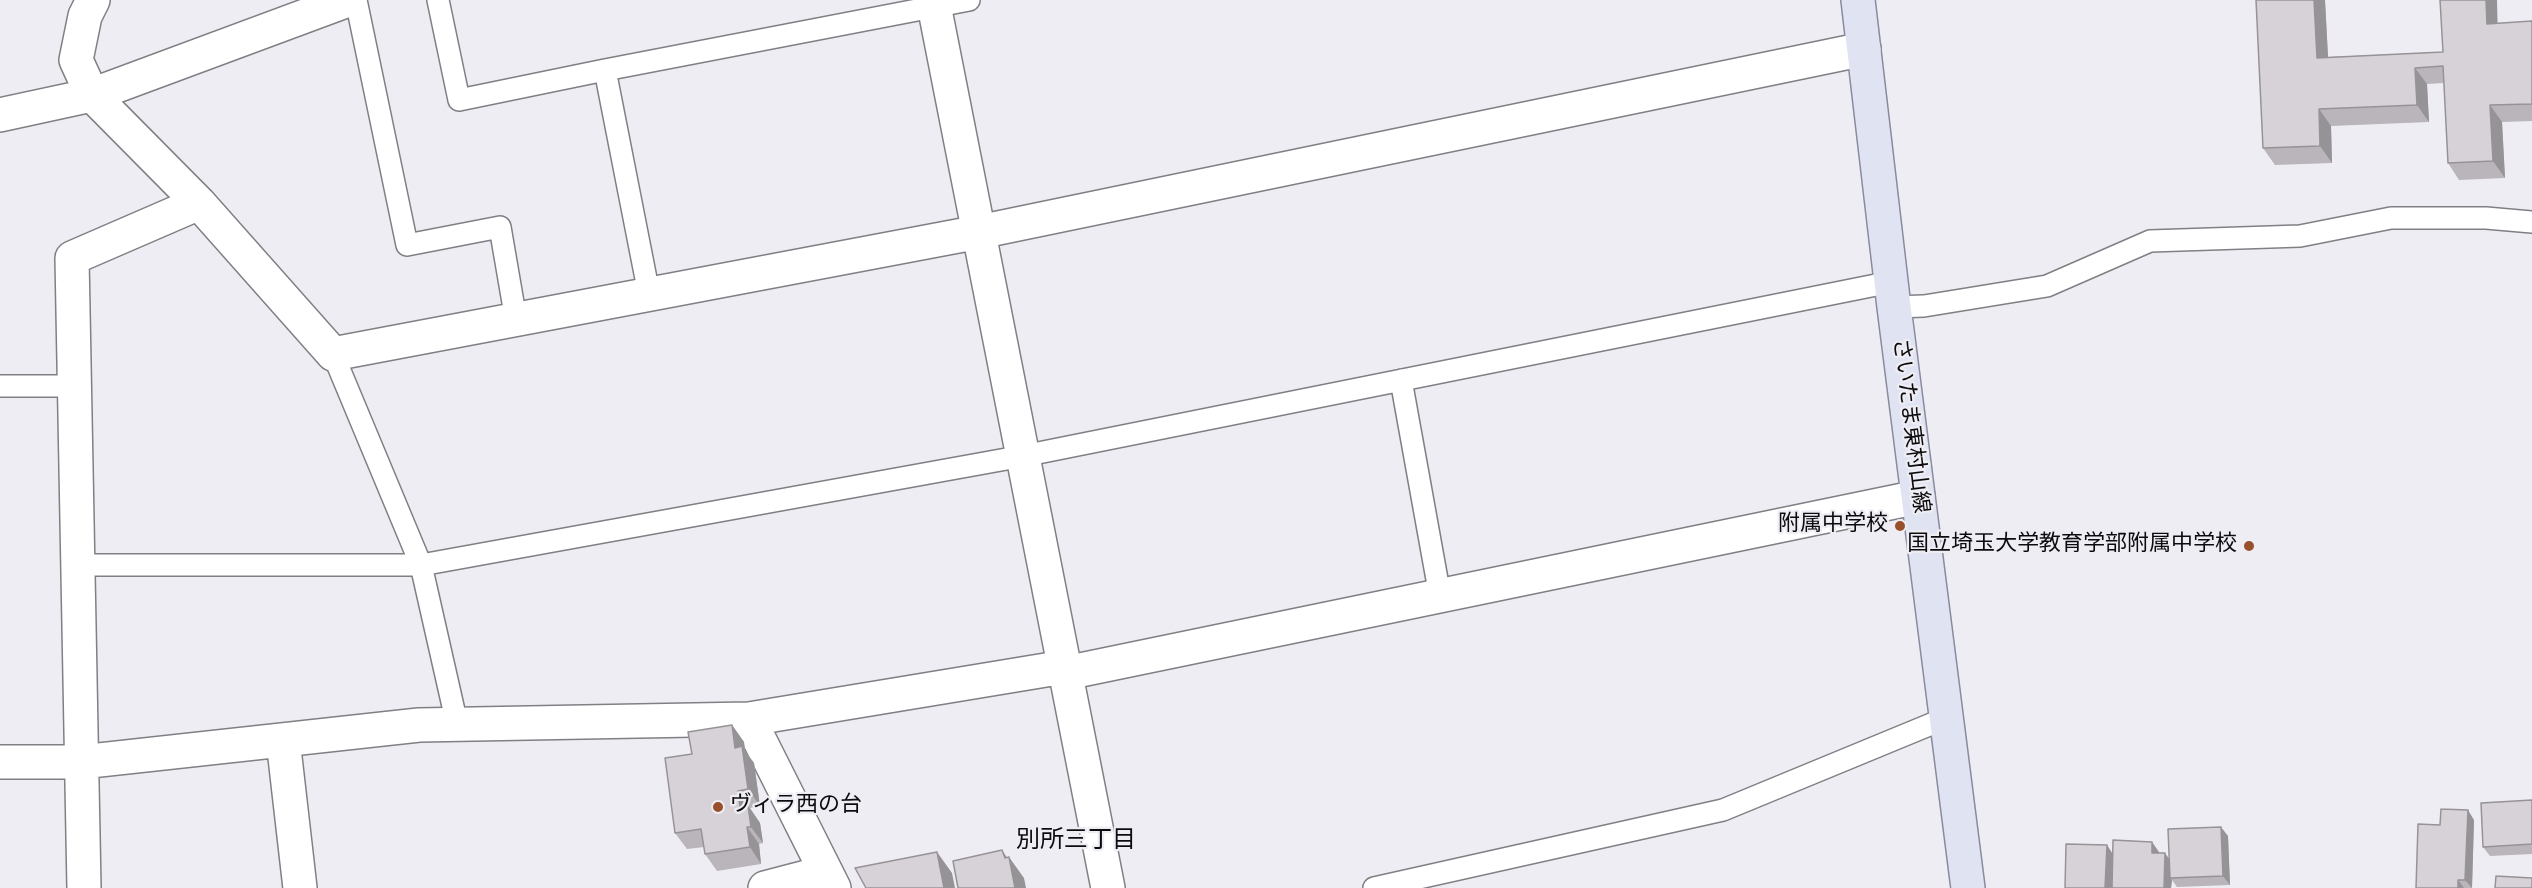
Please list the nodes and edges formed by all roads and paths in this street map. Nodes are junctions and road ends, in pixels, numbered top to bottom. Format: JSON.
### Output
{"nodes":[{"id":1,"x":93,"y":0,"type":"edge"},
{"id":2,"x":348,"y":0,"type":"edge"},
{"id":3,"x":356,"y":0,"type":"edge"},
{"id":4,"x":438,"y":0,"type":"edge"},
{"id":5,"x":969,"y":0,"type":"edge"},
{"id":6,"x":1858,"y":0,"type":"edge"},
{"id":7,"x":934,"y":3,"type":"edge"},
{"id":8,"x":1864,"y":49,"type":"junction"},
{"id":9,"x":605,"y":70,"type":"junction"},
{"id":10,"x":92,"y":95,"type":"junction"},
{"id":11,"x":0,"y":115,"type":"edge"},
{"id":12,"x":199,"y":203,"type":"junction"},
{"id":13,"x":2532,"y":222,"type":"edge"},
{"id":14,"x":979,"y":232,"type":"junction"},
{"id":15,"x":649,"y":294,"type":"junction"},
{"id":16,"x":1893,"y":295,"type":"junction"},
{"id":17,"x":516,"y":320,"type":"junction"},
{"id":18,"x":333,"y":354,"type":"junction"},
{"id":19,"x":1401,"y":380,"type":"junction"},
{"id":20,"x":0,"y":386,"type":"edge"},
{"id":21,"x":75,"y":386,"type":"junction"},
{"id":22,"x":1023,"y":456,"type":"junction"},
{"id":23,"x":1918,"y":497,"type":"junction"},
{"id":24,"x":78,"y":565,"type":"junction"},
{"id":25,"x":421,"y":565,"type":"junction"},
{"id":26,"x":1440,"y":596,"type":"junction"},
{"id":27,"x":1065,"y":670,"type":"junction"},
{"id":28,"x":1946,"y":718,"type":"junction"},
{"id":29,"x":749,"y":719,"type":"junction"},
{"id":30,"x":457,"y":724,"type":"junction"},
{"id":31,"x":283,"y":741,"type":"junction"},
{"id":32,"x":0,"y":762,"type":"edge"},
{"id":33,"x":81,"y":762,"type":"junction"},
{"id":34,"x":830,"y":880,"type":"edge"},
{"id":35,"x":84,"y":888,"type":"edge"},
{"id":36,"x":300,"y":888,"type":"edge"},
{"id":37,"x":765,"y":888,"type":"edge"},
{"id":38,"x":1108,"y":888,"type":"edge"},
{"id":39,"x":1374,"y":888,"type":"edge"},
{"id":40,"x":1968,"y":888,"type":"edge"}],
"edges":[{"from":1,"to":10,"type":"street"},
{"from":2,"to":10,"type":"street"},
{"from":3,"to":17,"type":"lane"},
{"from":4,"to":9,"type":"lane"},
{"from":5,"to":7,"type":"lane"},
{"from":6,"to":8,"type":"main road","name":"さいたま東村山線"},
{"from":7,"to":9,"type":"lane"},
{"from":7,"to":14,"type":"street"},
{"from":8,"to":14,"type":"street"},
{"from":8,"to":16,"type":"main road","name":"さいたま東村山線"},
{"from":9,"to":15,"type":"lane"},
{"from":10,"to":11,"type":"street"},
{"from":10,"to":12,"type":"street"},
{"from":12,"to":18,"type":"street"},
{"from":12,"to":21,"type":"street"},
{"from":13,"to":16,"type":"lane"},
{"from":14,"to":15,"type":"street"},
{"from":14,"to":22,"type":"street"},
{"from":15,"to":17,"type":"street"},
{"from":16,"to":19,"type":"lane"},
{"from":16,"to":23,"type":"main road","name":"さいたま東村山線"},
{"from":17,"to":18,"type":"street"},
{"from":18,"to":25,"type":"lane"},
{"from":19,"to":22,"type":"lane"},
{"from":19,"to":26,"type":"lane"},
{"from":20,"to":21,"type":"lane"},
{"from":21,"to":24,"type":"street"},
{"from":22,"to":25,"type":"lane"},
{"from":22,"to":27,"type":"street"},
{"from":23,"to":26,"type":"street"},
{"from":23,"to":28,"type":"main road","name":"さいたま東村山線"},
{"from":24,"to":25,"type":"lane"},
{"from":24,"to":33,"type":"street"},
{"from":25,"to":30,"type":"lane"},
{"from":26,"to":27,"type":"street"},
{"from":27,"to":29,"type":"street"},
{"from":27,"to":38,"type":"street"},
{"from":28,"to":39,"type":"lane"},
{"from":28,"to":40,"type":"main road","name":"さいたま東村山線"},
{"from":29,"to":30,"type":"street"},
{"from":29,"to":34,"type":"street"},
{"from":30,"to":31,"type":"street"},
{"from":31,"to":33,"type":"street"},
{"from":31,"to":36,"type":"street"},
{"from":32,"to":33,"type":"street"},
{"from":33,"to":35,"type":"street"},
{"from":34,"to":37,"type":"street"}]}
